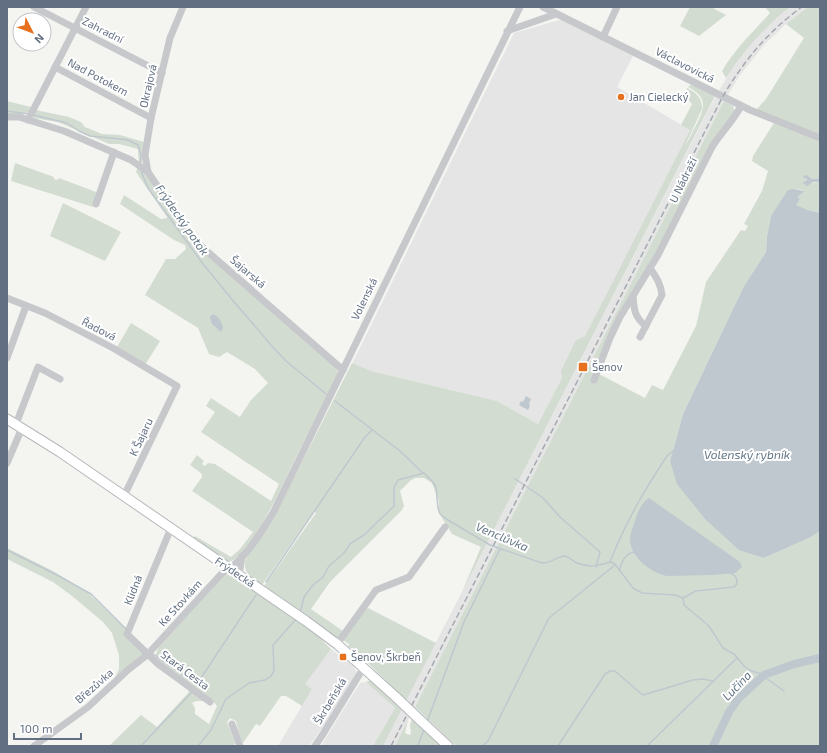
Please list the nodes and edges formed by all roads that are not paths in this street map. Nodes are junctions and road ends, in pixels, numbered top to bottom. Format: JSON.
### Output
{"nodes":[{"id":1,"x":34,"y":7,"type":"edge"},
{"id":2,"x":86,"y":7,"type":"edge"},
{"id":3,"x":183,"y":7,"type":"edge"},
{"id":4,"x":520,"y":7,"type":"edge"},
{"id":5,"x":543,"y":7,"type":"edge"},
{"id":6,"x":617,"y":7,"type":"edge"},
{"id":7,"x":556,"y":14,"type":"junction"},
{"id":8,"x":75,"y":28,"type":"junction"},
{"id":9,"x":507,"y":32,"type":"junction"},
{"id":10,"x":603,"y":37,"type":"junction"},
{"id":11,"x":55,"y":67,"type":"junction"},
{"id":12,"x":162,"y":73,"type":"junction"},
{"id":13,"x":741,"y":106,"type":"junction"},
{"id":14,"x":30,"y":116,"type":"junction"},
{"id":15,"x":7,"y":117,"type":"edge"},
{"id":16,"x":151,"y":118,"type":"junction"},
{"id":17,"x":820,"y":138,"type":"edge"},
{"id":18,"x":114,"y":152,"type":"junction"},
{"id":19,"x":148,"y":172,"type":"junction"},
{"id":20,"x":96,"y":204,"type":"dead end"},
{"id":21,"x":650,"y":268,"type":"junction"},
{"id":22,"x":634,"y":297,"type":"junction"},
{"id":23,"x":7,"y":298,"type":"edge"},
{"id":24,"x":26,"y":306,"type":"junction"},
{"id":25,"x":646,"y":326,"type":"junction"},
{"id":26,"x":640,"y":337,"type":"dead end"},
{"id":27,"x":7,"y":358,"type":"edge"},
{"id":28,"x":343,"y":370,"type":"junction"},
{"id":29,"x":60,"y":379,"type":"dead end"},
{"id":30,"x":594,"y":380,"type":"dead end"},
{"id":31,"x":176,"y":386,"type":"joint"},
{"id":32,"x":7,"y":419,"type":"edge"},
{"id":33,"x":19,"y":426,"type":"junction"},
{"id":34,"x":7,"y":463,"type":"edge"},
{"id":35,"x":124,"y":496,"type":"junction"},
{"id":36,"x":445,"y":527,"type":"dead end"},
{"id":37,"x":171,"y":528,"type":"junction"},
{"id":38,"x":242,"y":556,"type":"junction"},
{"id":39,"x":230,"y":569,"type":"junction"},
{"id":40,"x":239,"y":575,"type":"junction"},
{"id":41,"x":337,"y":644,"type":"junction"},
{"id":42,"x":147,"y":654,"type":"junction"},
{"id":43,"x":364,"y":667,"type":"junction"},
{"id":44,"x":210,"y":702,"type":"dead end"},
{"id":45,"x":232,"y":724,"type":"dead end"},
{"id":46,"x":34,"y":746,"type":"edge"},
{"id":47,"x":240,"y":746,"type":"edge"},
{"id":48,"x":315,"y":746,"type":"edge"},
{"id":49,"x":448,"y":746,"type":"edge"}],
"edges":[{"from":1,"to":8,"type":"street","name":"Zahradní"},
{"from":2,"to":8,"type":"street"},
{"from":3,"to":12,"type":"street","name":"Okrajová"},
{"from":4,"to":9,"type":"street","name":"Volenská"},
{"from":5,"to":7,"type":"street","name":"Václavovická"},
{"from":6,"to":10,"type":"street"},
{"from":7,"to":9,"type":"street"},
{"from":7,"to":10,"type":"street","name":"Václavovická"},
{"from":8,"to":11,"type":"street"},
{"from":8,"to":12,"type":"street","name":"Zahradní"},
{"from":9,"to":28,"type":"street","name":"Volenská"},
{"from":10,"to":13,"type":"street","name":"Václavovická"},
{"from":11,"to":14,"type":"street"},
{"from":11,"to":16,"type":"street","name":"Nad Potokem"},
{"from":12,"to":16,"type":"street","name":"Okrajová"},
{"from":13,"to":17,"type":"street","name":"Václavovická"},
{"from":13,"to":21,"type":"street","name":"U Nádraží"},
{"from":14,"to":15,"type":"street","name":"Šajarská"},
{"from":14,"to":18,"type":"street","name":"Šajarská"},
{"from":16,"to":19,"type":"street","name":"Okrajová"},
{"from":18,"to":19,"type":"street","name":"Šajarská"},
{"from":18,"to":20,"type":"street"},
{"from":19,"to":28,"type":"street","name":"Šajarská"},
{"from":21,"to":22,"type":"street","name":"U Nádraží"},
{"from":21,"to":25,"type":"street"},
{"from":22,"to":25,"type":"street"},
{"from":22,"to":30,"type":"street","name":"U Nádraží"},
{"from":23,"to":24,"type":"street","name":"Řadová"},
{"from":24,"to":27,"type":"street"},
{"from":24,"to":31,"type":"street","name":"Řadová"},
{"from":25,"to":26,"type":"street"},
{"from":28,"to":38,"type":"street","name":"Volenská"},
{"from":29,"to":33,"type":"street"},
{"from":31,"to":35,"type":"street","name":"K Šajaru"},
{"from":32,"to":33,"type":"main road","name":"Frýdecká"},
{"from":33,"to":34,"type":"street"},
{"from":33,"to":35,"type":"main road","name":"Frýdecká"},
{"from":35,"to":37,"type":"main road","name":"Frýdecká"},
{"from":36,"to":41,"type":"street"},
{"from":37,"to":39,"type":"main road","name":"Frýdecká"},
{"from":37,"to":42,"type":"street","name":"Klidná"},
{"from":38,"to":39,"type":"street","name":"Volenská"},
{"from":38,"to":40,"type":"street"},
{"from":39,"to":40,"type":"main road","name":"Frýdecká"},
{"from":39,"to":42,"type":"street","name":"Ke Stovkám"},
{"from":40,"to":41,"type":"main road","name":"Frýdecká"},
{"from":41,"to":43,"type":"main road","name":"Frýdecká"},
{"from":42,"to":44,"type":"street","name":"Stará Cesta"},
{"from":42,"to":46,"type":"street","name":"Březůvka"},
{"from":43,"to":48,"type":"street","name":"Škrbeňská"},
{"from":43,"to":49,"type":"main road","name":"Frýdecká","bridge":true},
{"from":45,"to":47,"type":"street"}]}
